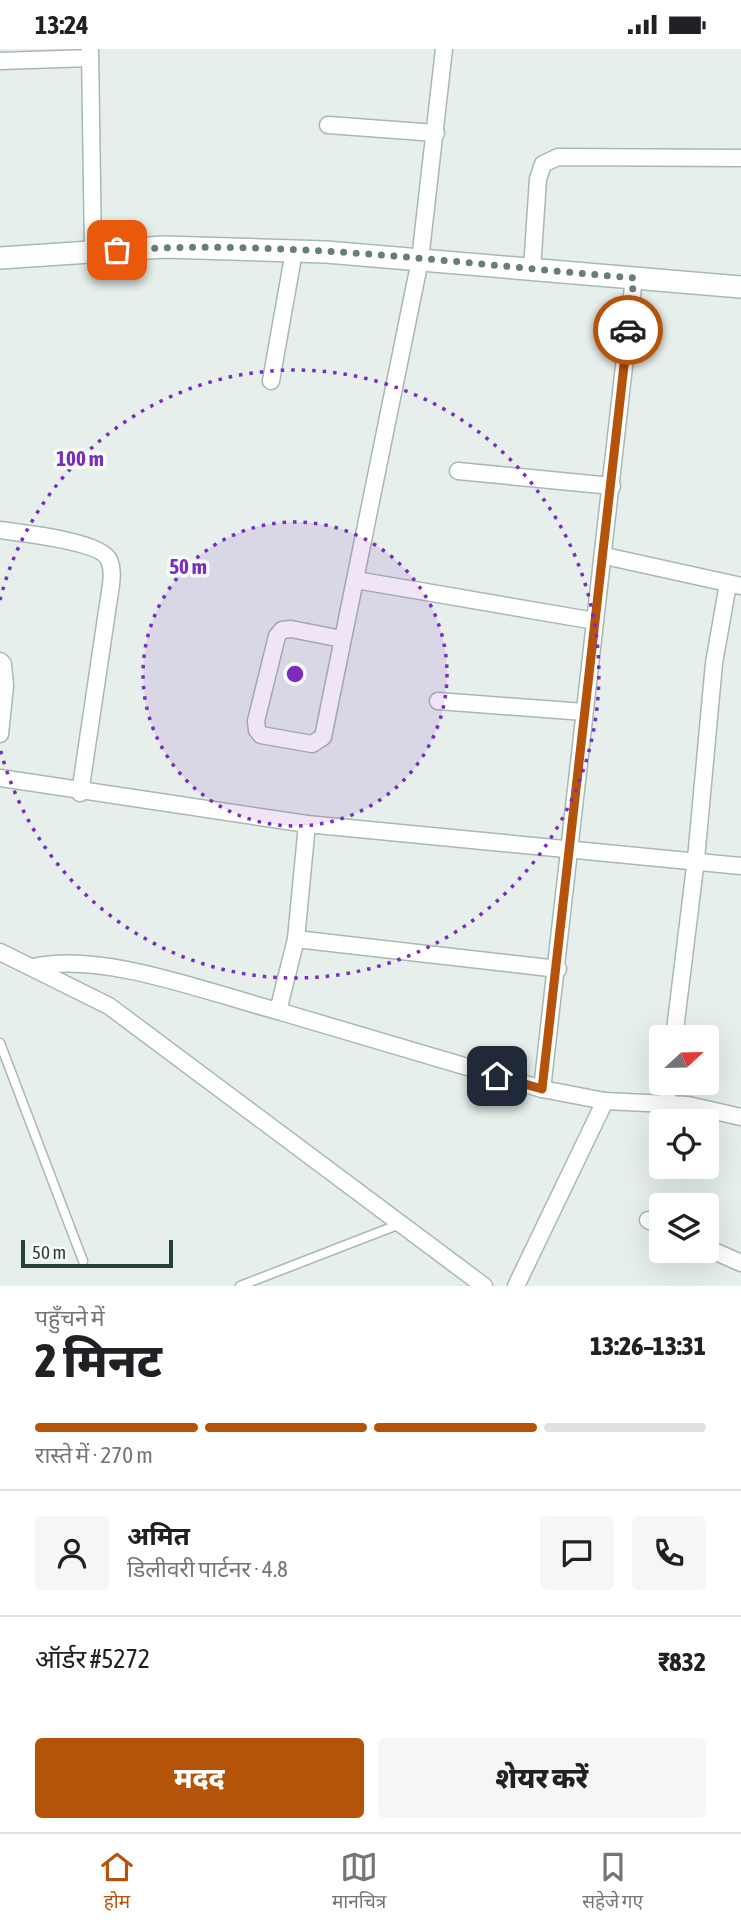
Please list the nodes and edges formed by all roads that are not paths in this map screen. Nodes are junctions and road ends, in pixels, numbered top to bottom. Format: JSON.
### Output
{"nodes":[{"id":1,"x":444,"y":49,"type":"edge"},
{"id":2,"x":90,"y":54,"type":"edge"},
{"id":3,"x":0,"y":61,"type":"edge"},
{"id":4,"x":328,"y":125,"type":"dead end"},
{"id":5,"x":436,"y":133,"type":"junction"},
{"id":6,"x":741,"y":158,"type":"edge"},
{"id":7,"x":294,"y":251,"type":"junction"},
{"id":8,"x":93,"y":252,"type":"junction"},
{"id":9,"x":0,"y":258,"type":"edge"},
{"id":10,"x":420,"y":260,"type":"junction"},
{"id":11,"x":532,"y":270,"type":"junction"},
{"id":12,"x":634,"y":278,"type":"junction"},
{"id":13,"x":741,"y":287,"type":"edge"},
{"id":14,"x":271,"y":381,"type":"dead end"},
{"id":15,"x":458,"y":471,"type":"dead end"},
{"id":16,"x":612,"y":486,"type":"junction"},
{"id":17,"x":0,"y":530,"type":"edge"},
{"id":18,"x":605,"y":556,"type":"junction"},
{"id":19,"x":356,"y":580,"type":"junction"},
{"id":20,"x":734,"y":585,"type":"edge"},
{"id":21,"x":595,"y":621,"type":"junction"},
{"id":22,"x":342,"y":639,"type":"junction"},
{"id":23,"x":0,"y":661,"type":"edge"},
{"id":24,"x":438,"y":701,"type":"dead end"},
{"id":25,"x":584,"y":712,"type":"junction"},
{"id":26,"x":0,"y":734,"type":"edge"},
{"id":27,"x":0,"y":778,"type":"edge"},
{"id":28,"x":80,"y":793,"type":"junction"},
{"id":29,"x":307,"y":824,"type":"junction"},
{"id":30,"x":570,"y":847,"type":"junction"},
{"id":31,"x":696,"y":859,"type":"junction"},
{"id":32,"x":741,"y":866,"type":"edge"},
{"id":33,"x":296,"y":939,"type":"junction"},
{"id":34,"x":0,"y":952,"type":"edge"},
{"id":35,"x":34,"y":967,"type":"junction"},
{"id":36,"x":558,"y":969,"type":"junction"},
{"id":37,"x":278,"y":1011,"type":"junction"},
{"id":38,"x":676,"y":1025,"type":"edge"},
{"id":39,"x":0,"y":1043,"type":"edge"},
{"id":40,"x":9,"y":1073,"type":"junction"},
{"id":41,"x":0,"y":1076,"type":"edge"},
{"id":42,"x":542,"y":1089,"type":"junction"},
{"id":43,"x":667,"y":1095,"type":"edge"},
{"id":44,"x":605,"y":1101,"type":"junction"},
{"id":45,"x":666,"y":1103,"type":"junction"},
{"id":46,"x":741,"y":1117,"type":"edge"},
{"id":47,"x":400,"y":1224,"type":"junction"},
{"id":48,"x":719,"y":1253,"type":"edge"},
{"id":49,"x":83,"y":1261,"type":"dead end"},
{"id":50,"x":741,"y":1263,"type":"edge"},
{"id":51,"x":240,"y":1286,"type":"edge"},
{"id":52,"x":484,"y":1286,"type":"edge"},
{"id":53,"x":516,"y":1286,"type":"edge"}],
"edges":[{"from":1,"to":5,"type":"street"},
{"from":2,"to":3,"type":"street"},
{"from":2,"to":8,"type":"street"},
{"from":4,"to":5,"type":"street"},
{"from":5,"to":10,"type":"street"},
{"from":6,"to":11,"type":"street"},
{"from":7,"to":8,"type":"main road"},
{"from":7,"to":10,"type":"main road"},
{"from":7,"to":14,"type":"street"},
{"from":8,"to":9,"type":"main road"},
{"from":10,"to":11,"type":"main road"},
{"from":10,"to":19,"type":"street"},
{"from":11,"to":12,"type":"main road"},
{"from":12,"to":13,"type":"main road"},
{"from":12,"to":16,"type":"street"},
{"from":15,"to":16,"type":"street"},
{"from":16,"to":18,"type":"street"},
{"from":17,"to":28,"type":"street"},
{"from":18,"to":20,"type":"street"},
{"from":18,"to":21,"type":"street"},
{"from":19,"to":21,"type":"street"},
{"from":19,"to":22,"type":"street"},
{"from":20,"to":31,"type":"street"},
{"from":21,"to":25,"type":"street"},
{"from":22,"to":22,"type":"street"},
{"from":23,"to":26,"type":"street"},
{"from":24,"to":25,"type":"street"},
{"from":25,"to":30,"type":"street"},
{"from":27,"to":28,"type":"street"},
{"from":28,"to":29,"type":"street"},
{"from":29,"to":30,"type":"street"},
{"from":29,"to":33,"type":"street"},
{"from":30,"to":31,"type":"street"},
{"from":30,"to":36,"type":"street"},
{"from":31,"to":32,"type":"street"},
{"from":31,"to":38,"type":"street"},
{"from":33,"to":36,"type":"street"},
{"from":33,"to":37,"type":"street"},
{"from":34,"to":35,"type":"street"},
{"from":35,"to":37,"type":"street"},
{"from":35,"to":47,"type":"street"},
{"from":36,"to":42,"type":"street"},
{"from":37,"to":42,"type":"street"},
{"from":39,"to":40,"type":"lane"},
{"from":40,"to":41,"type":"lane"},
{"from":40,"to":49,"type":"lane"},
{"from":42,"to":44,"type":"street"},
{"from":43,"to":45,"type":"street"},
{"from":44,"to":45,"type":"street"},
{"from":44,"to":53,"type":"street"},
{"from":45,"to":46,"type":"street"},
{"from":47,"to":51,"type":"lane"},
{"from":47,"to":52,"type":"street"},
{"from":48,"to":50,"type":"street"}]}
